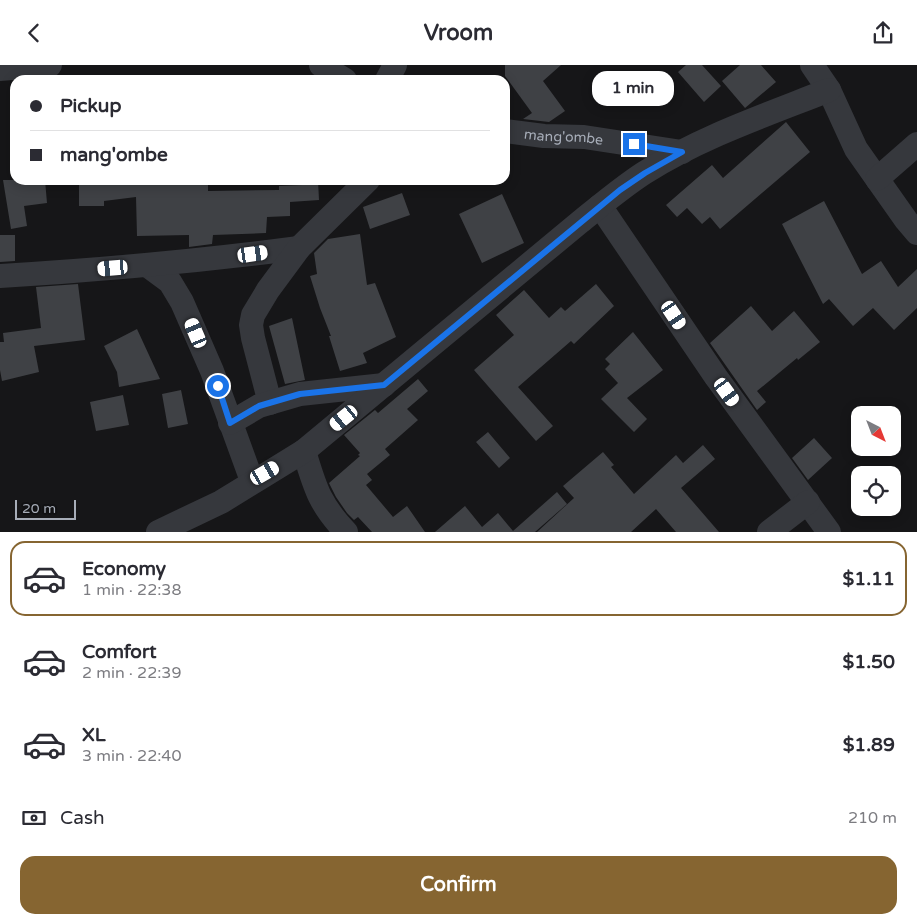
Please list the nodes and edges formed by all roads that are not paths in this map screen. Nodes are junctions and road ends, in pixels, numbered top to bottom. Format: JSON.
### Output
{"nodes":[{"id":1,"x":50,"y":65,"type":"edge"},
{"id":2,"x":320,"y":65,"type":"edge"},
{"id":3,"x":812,"y":65,"type":"edge"},
{"id":4,"x":0,"y":69,"type":"edge"},
{"id":5,"x":337,"y":75,"type":"edge"},
{"id":6,"x":828,"y":90,"type":"junction"},
{"id":7,"x":510,"y":132,"type":"edge"},
{"id":8,"x":917,"y":144,"type":"edge"},
{"id":9,"x":682,"y":152,"type":"junction"},
{"id":10,"x":877,"y":179,"type":"junction"},
{"id":11,"x":363,"y":185,"type":"edge"},
{"id":12,"x":600,"y":206,"type":"junction"},
{"id":13,"x":913,"y":222,"type":"edge"},
{"id":14,"x":299,"y":248,"type":"junction"},
{"id":15,"x":147,"y":265,"type":"junction"},
{"id":16,"x":0,"y":276,"type":"edge"},
{"id":17,"x":384,"y":385,"type":"junction"},
{"id":18,"x":270,"y":403,"type":"junction"},
{"id":19,"x":230,"y":423,"type":"junction"},
{"id":20,"x":304,"y":451,"type":"junction"},
{"id":21,"x":252,"y":481,"type":"junction"},
{"id":22,"x":808,"y":502,"type":"junction"},
{"id":23,"x":158,"y":531,"type":"edge"},
{"id":24,"x":346,"y":531,"type":"edge"},
{"id":25,"x":770,"y":531,"type":"edge"},
{"id":26,"x":829,"y":531,"type":"edge"}],
"edges":[{"from":1,"to":4,"type":"street"},
{"from":2,"to":5,"type":"street"},
{"from":3,"to":6,"type":"street"},
{"from":6,"to":9,"type":"street"},
{"from":6,"to":10,"type":"street"},
{"from":7,"to":9,"type":"street","name":"mang'ombe"},
{"from":8,"to":10,"type":"street"},
{"from":9,"to":12,"type":"street"},
{"from":10,"to":13,"type":"street"},
{"from":11,"to":14,"type":"street"},
{"from":12,"to":17,"type":"street"},
{"from":12,"to":22,"type":"street"},
{"from":14,"to":15,"type":"street"},
{"from":14,"to":18,"type":"street"},
{"from":15,"to":16,"type":"street"},
{"from":15,"to":19,"type":"street"},
{"from":17,"to":18,"type":"street"},
{"from":17,"to":20,"type":"street"},
{"from":18,"to":19,"type":"street"},
{"from":19,"to":21,"type":"street"},
{"from":20,"to":21,"type":"street"},
{"from":20,"to":24,"type":"street"},
{"from":21,"to":23,"type":"street"},
{"from":22,"to":25,"type":"street"},
{"from":22,"to":26,"type":"street"}]}
